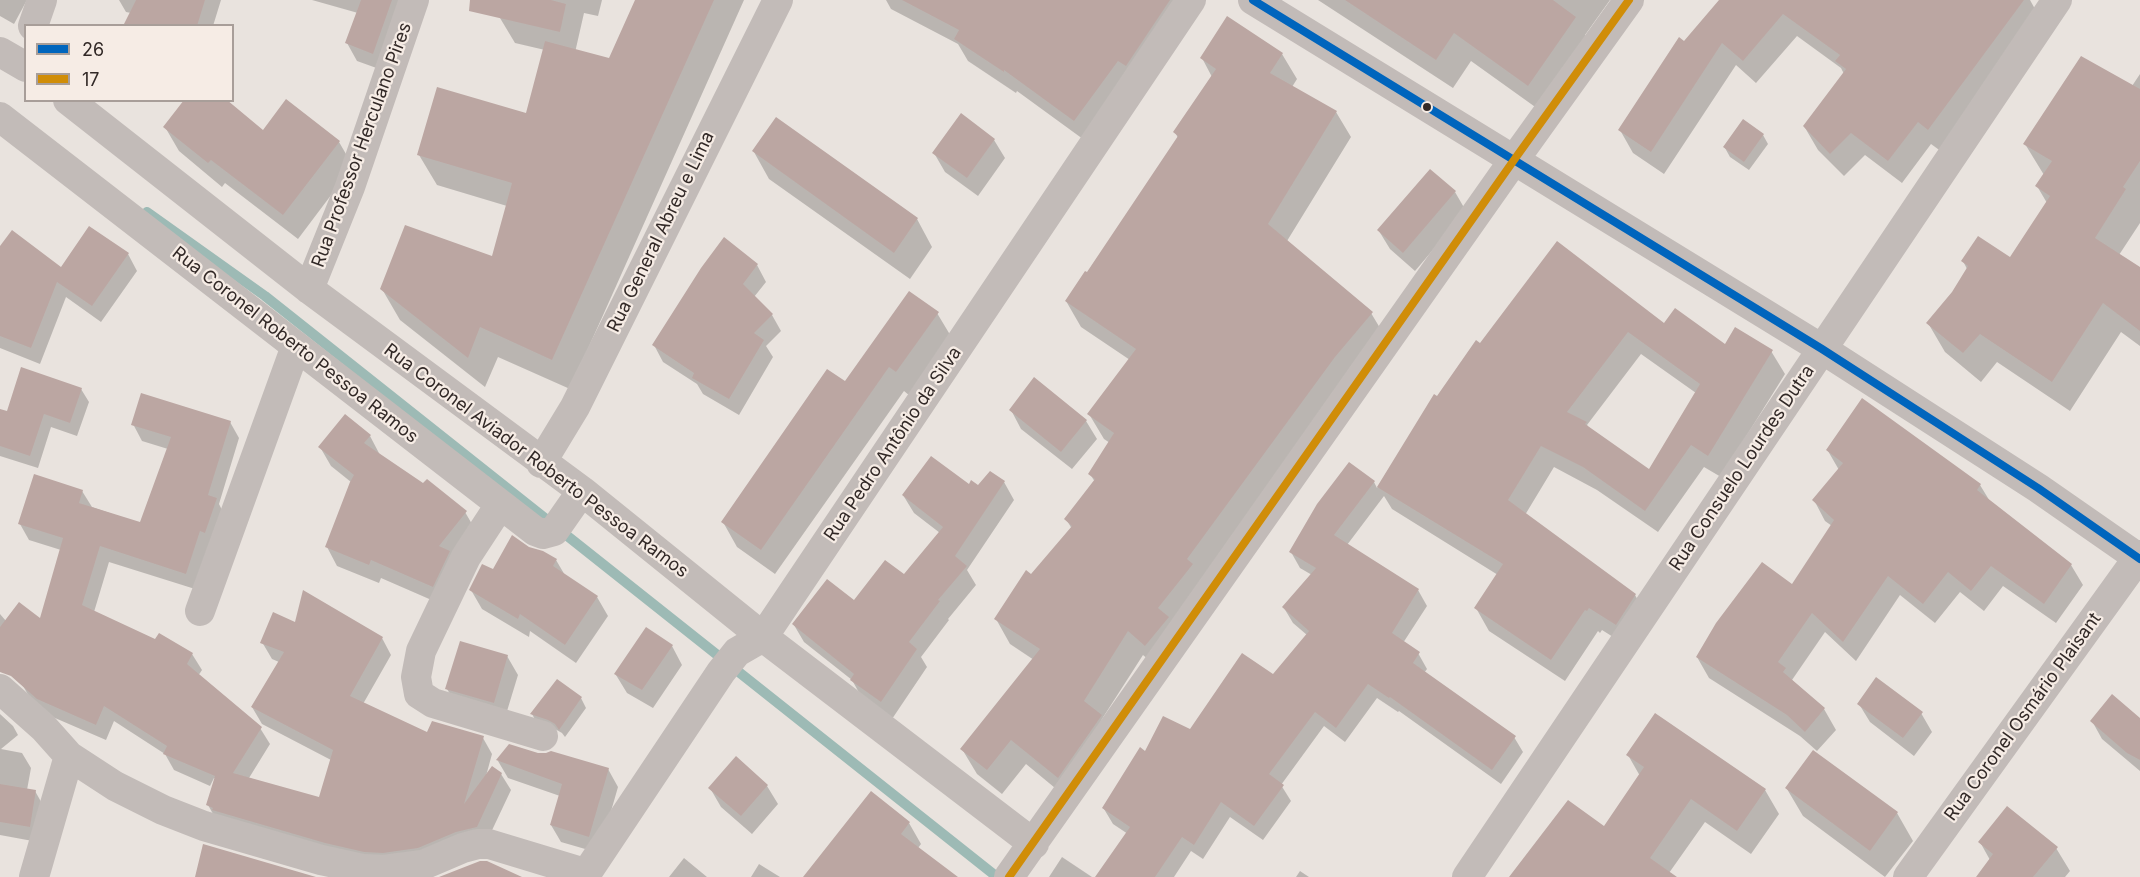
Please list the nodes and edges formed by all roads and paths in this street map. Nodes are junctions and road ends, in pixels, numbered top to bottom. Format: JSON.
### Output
{"nodes":[{"id":1,"x":42,"y":0,"type":"edge"},
{"id":2,"x":414,"y":0,"type":"edge"},
{"id":3,"x":778,"y":0,"type":"edge"},
{"id":4,"x":1191,"y":0,"type":"edge"},
{"id":5,"x":1252,"y":0,"type":"edge"},
{"id":6,"x":1629,"y":0,"type":"edge"},
{"id":7,"x":2057,"y":0,"type":"edge"},
{"id":8,"x":34,"y":24,"type":"edge"},
{"id":9,"x":71,"y":102,"type":"edge"},
{"id":10,"x":1,"y":119,"type":"edge"},
{"id":11,"x":1514,"y":160,"type":"junction"},
{"id":12,"x":309,"y":289,"type":"junction"},
{"id":13,"x":296,"y":346,"type":"junction"},
{"id":14,"x":1822,"y":349,"type":"junction"},
{"id":15,"x":542,"y":463,"type":"junction"},
{"id":16,"x":500,"y":506,"type":"junction"},
{"id":17,"x":568,"y":512,"type":"junction"},
{"id":18,"x":2140,"y":557,"type":"edge"},
{"id":19,"x":200,"y":611,"type":"dead end"},
{"id":20,"x":740,"y":654,"type":"junction"},
{"id":21,"x":0,"y":688,"type":"edge"},
{"id":22,"x":543,"y":736,"type":"dead end"},
{"id":23,"x":69,"y":756,"type":"junction"},
{"id":24,"x":1020,"y":862,"type":"edge"},
{"id":25,"x":584,"y":875,"type":"edge"},
{"id":26,"x":34,"y":877,"type":"edge"},
{"id":27,"x":1467,"y":877,"type":"edge"},
{"id":28,"x":1908,"y":877,"type":"edge"}],
"edges":[{"from":1,"to":8,"type":"street"},
{"from":2,"to":12,"type":"street","name":"Rua Professor Herculano Pires"},
{"from":3,"to":15,"type":"street","name":"Rua General Abreu e Lima"},
{"from":4,"to":20,"type":"street","name":"Rua Pedro Antônio da Silva"},
{"from":5,"to":11,"type":"street"},
{"from":6,"to":11,"type":"street"},
{"from":7,"to":14,"type":"street","name":"Rua Consuelo Lourdes Dutra"},
{"from":9,"to":12,"type":"street","name":"Rua Coronel Aviador Roberto Pessoa Ramos"},
{"from":10,"to":13,"type":"street","name":"Rua Coronel Roberto Pessoa Ramos"},
{"from":11,"to":14,"type":"street"},
{"from":11,"to":24,"type":"street"},
{"from":12,"to":15,"type":"street","name":"Rua Coronel Aviador Roberto Pessoa Ramos"},
{"from":13,"to":16,"type":"street","name":"Rua Coronel Roberto Pessoa Ramos"},
{"from":13,"to":19,"type":"street"},
{"from":14,"to":18,"type":"street"},
{"from":14,"to":27,"type":"street","name":"Rua Consuelo Lourdes Dutra"},
{"from":15,"to":17,"type":"street","name":"Rua Coronel Aviador Roberto Pessoa Ramos"},
{"from":16,"to":17,"type":"street","name":"Rua Coronel Roberto Pessoa Ramos"},
{"from":16,"to":22,"type":"street"},
{"from":17,"to":20,"type":"street","name":"Rua Coronel Aviador Roberto Pessoa Ramos"},
{"from":18,"to":28,"type":"street","name":"Rua Coronel Osmário Plaisant"},
{"from":20,"to":24,"type":"street","name":"Rua Coronel Aviador Roberto Pessoa Ramos"},
{"from":20,"to":25,"type":"street","name":"Rua Pedro Antônio da Silva"},
{"from":21,"to":23,"type":"street"},
{"from":23,"to":25,"type":"street"},
{"from":23,"to":26,"type":"street"}]}
